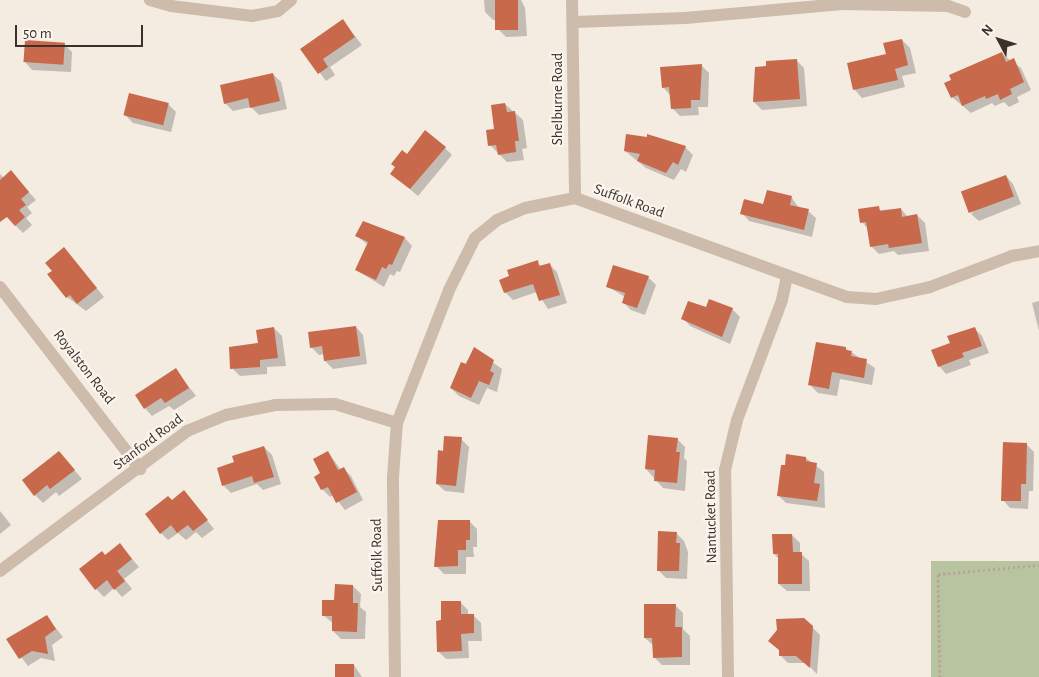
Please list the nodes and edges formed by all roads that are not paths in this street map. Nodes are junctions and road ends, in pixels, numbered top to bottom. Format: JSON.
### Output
{"nodes":[{"id":1,"x":150,"y":0,"type":"edge"},
{"id":2,"x":291,"y":0,"type":"edge"},
{"id":3,"x":572,"y":0,"type":"edge"},
{"id":4,"x":965,"y":12,"type":"dead end"},
{"id":5,"x":574,"y":22,"type":"junction"},
{"id":6,"x":575,"y":198,"type":"junction"},
{"id":7,"x":1039,"y":251,"type":"edge"},
{"id":8,"x":787,"y":277,"type":"junction"},
{"id":9,"x":0,"y":287,"type":"edge"},
{"id":10,"x":397,"y":423,"type":"junction"},
{"id":11,"x":140,"y":469,"type":"junction"},
{"id":12,"x":0,"y":571,"type":"edge"},
{"id":13,"x":395,"y":677,"type":"edge"},
{"id":14,"x":728,"y":677,"type":"edge"}],
"edges":[{"from":1,"to":2,"type":"street"},
{"from":3,"to":5,"type":"street","name":"Shelburne Road"},
{"from":4,"to":5,"type":"street"},
{"from":5,"to":6,"type":"street","name":"Shelburne Road"},
{"from":6,"to":8,"type":"street","name":"Suffolk Road"},
{"from":6,"to":10,"type":"street","name":"Suffolk Road"},
{"from":7,"to":8,"type":"street","name":"Suffolk Road"},
{"from":8,"to":14,"type":"street","name":"Nantucket Road"},
{"from":9,"to":11,"type":"street","name":"Royalston Road"},
{"from":10,"to":11,"type":"street","name":"Stanford Road"},
{"from":10,"to":13,"type":"street","name":"Suffolk Road"},
{"from":11,"to":12,"type":"street","name":"Stanford Road"}]}
